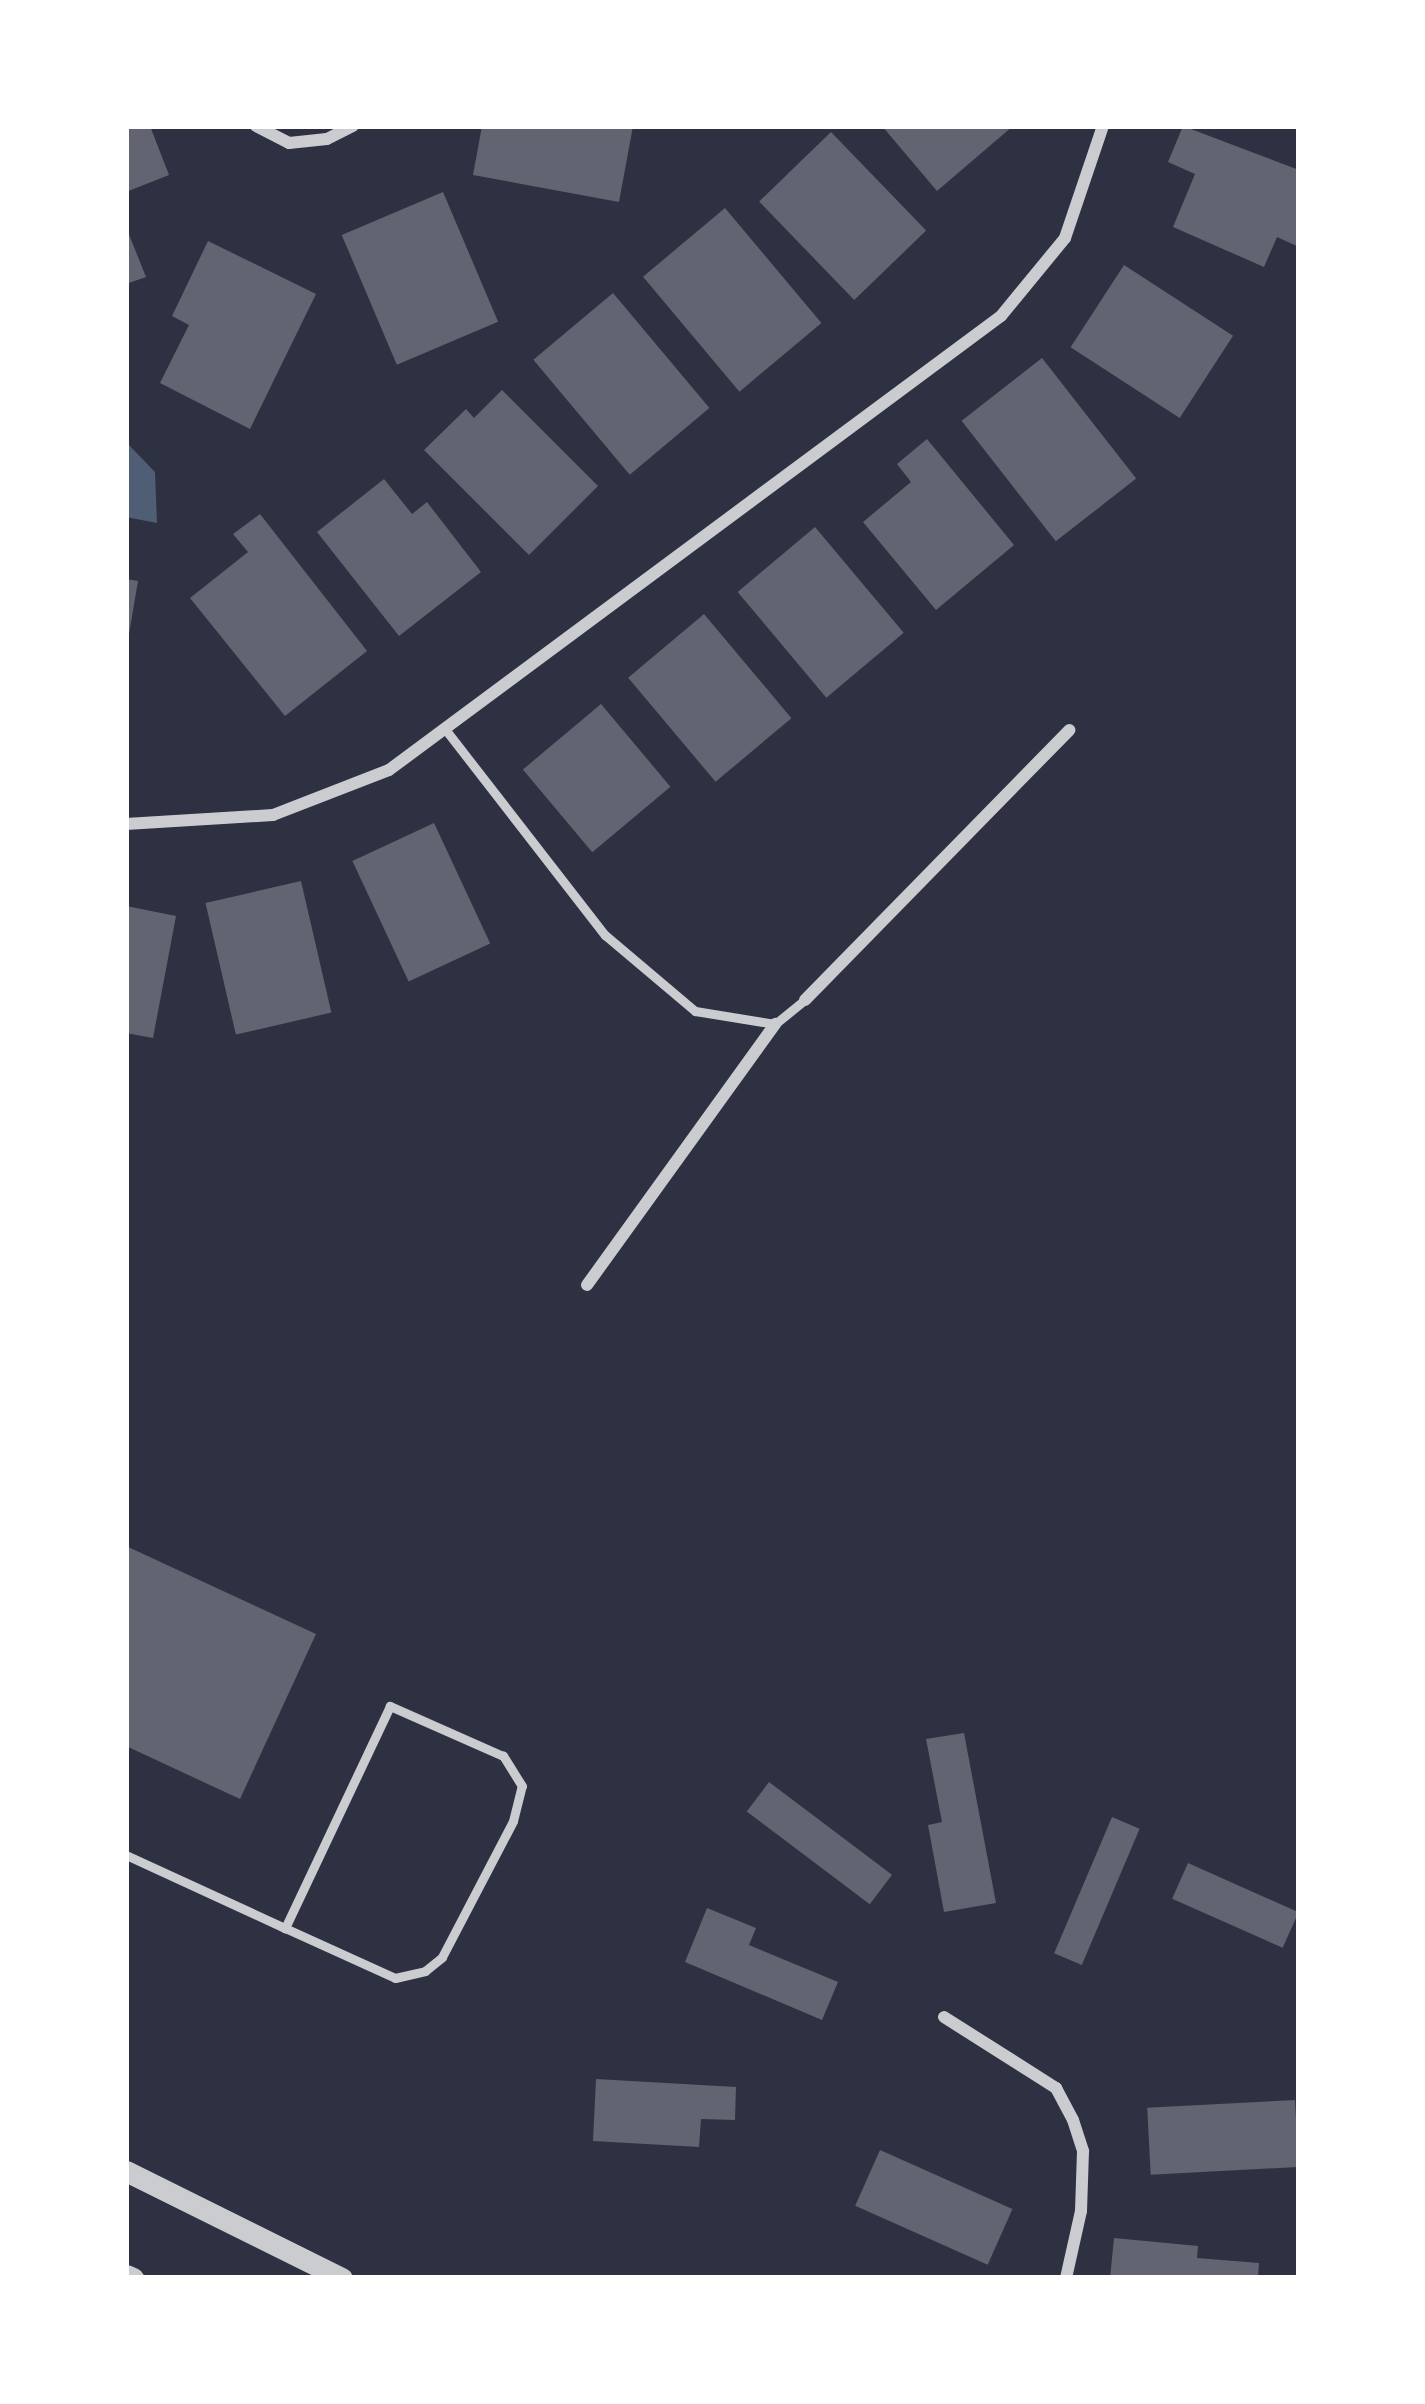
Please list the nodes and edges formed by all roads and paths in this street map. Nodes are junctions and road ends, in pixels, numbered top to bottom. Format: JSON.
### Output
{"nodes":[{"id":1,"x":256,"y":126,"type":"edge"},
{"id":2,"x":353,"y":126,"type":"edge"},
{"id":3,"x":1103,"y":126,"type":"edge"},
{"id":4,"x":445,"y":729,"type":"junction"},
{"id":5,"x":1069,"y":730,"type":"dead end"},
{"id":6,"x":126,"y":824,"type":"edge"},
{"id":7,"x":806,"y":1000,"type":"joint"},
{"id":8,"x":775,"y":1024,"type":"junction"},
{"id":9,"x":587,"y":1285,"type":"dead end"},
{"id":10,"x":126,"y":1855,"type":"edge"},
{"id":11,"x":285,"y":1928,"type":"junction"},
{"id":12,"x":944,"y":2018,"type":"dead end"},
{"id":13,"x":126,"y":2171,"type":"edge"},
{"id":14,"x":342,"y":2278,"type":"edge"},
{"id":15,"x":1066,"y":2278,"type":"edge"}],
"edges":[{"from":1,"to":2,"type":"street"},
{"from":3,"to":4,"type":"street"},
{"from":4,"to":6,"type":"street"},
{"from":4,"to":8,"type":"lane"},
{"from":5,"to":7,"type":"street"},
{"from":7,"to":8,"type":"lane"},
{"from":8,"to":9,"type":"street"},
{"from":10,"to":11,"type":"lane"},
{"from":11,"to":11,"type":"lane"},
{"from":12,"to":15,"type":"street"},
{"from":13,"to":14,"type":"street"}]}
